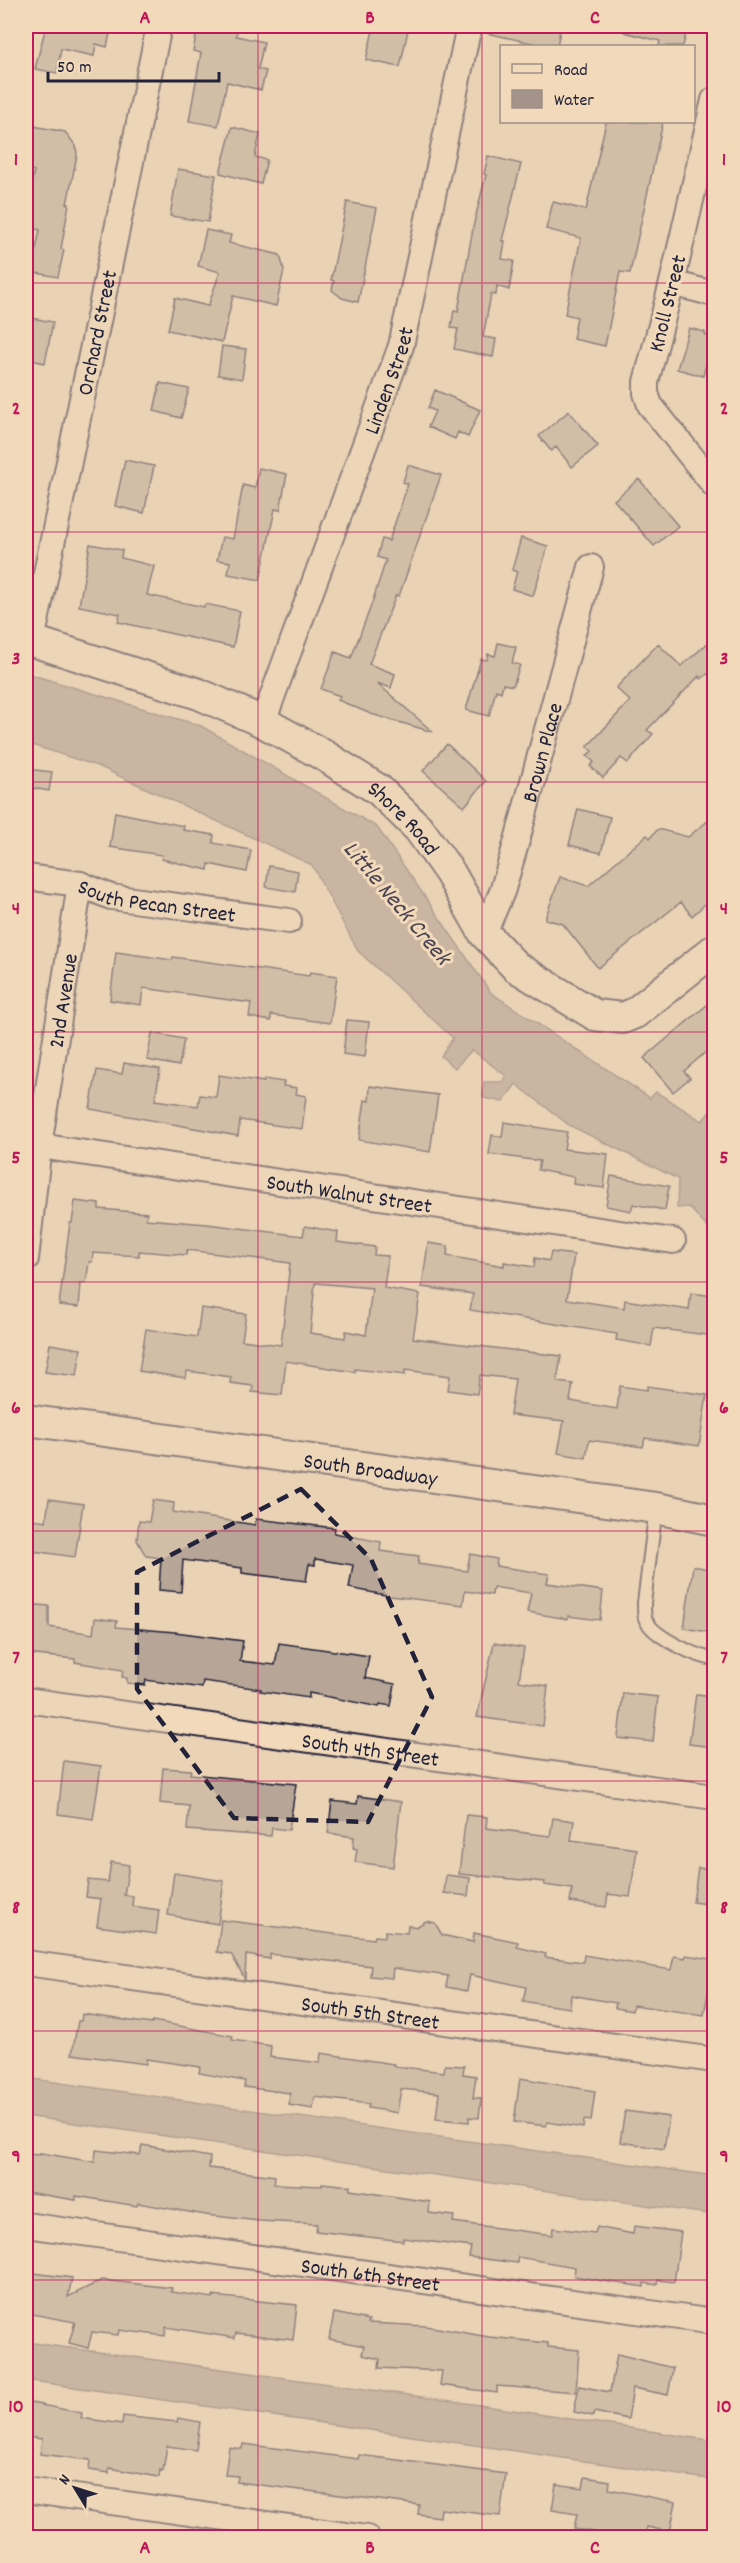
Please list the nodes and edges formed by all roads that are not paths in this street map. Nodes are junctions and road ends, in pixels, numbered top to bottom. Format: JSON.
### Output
{"nodes":[{"id":1,"x":159,"y":26,"type":"edge"},
{"id":2,"x":469,"y":26,"type":"edge"},
{"id":3,"x":714,"y":100,"type":"edge"},
{"id":4,"x":672,"y":283,"type":"junction"},
{"id":5,"x":714,"y":294,"type":"edge"},
{"id":6,"x":714,"y":484,"type":"edge"},
{"id":7,"x":591,"y":567,"type":"dead end"},
{"id":8,"x":29,"y":640,"type":"edge"},
{"id":9,"x":263,"y":722,"type":"junction"},
{"id":10,"x":26,"y":877,"type":"edge"},
{"id":11,"x":80,"y":884,"type":"junction"},
{"id":12,"x":288,"y":921,"type":"dead end"},
{"id":13,"x":484,"y":933,"type":"junction"},
{"id":14,"x":714,"y":950,"type":"edge"},
{"id":15,"x":32,"y":1145,"type":"edge"},
{"id":16,"x":673,"y":1240,"type":"dead end"},
{"id":17,"x":26,"y":1259,"type":"edge"},
{"id":18,"x":26,"y":1420,"type":"edge"},
{"id":19,"x":656,"y":1508,"type":"junction"},
{"id":20,"x":714,"y":1520,"type":"edge"},
{"id":21,"x":714,"y":1659,"type":"edge"},
{"id":22,"x":26,"y":1700,"type":"edge"},
{"id":23,"x":714,"y":1797,"type":"edge"},
{"id":24,"x":26,"y":1963,"type":"edge"},
{"id":25,"x":714,"y":2060,"type":"edge"},
{"id":26,"x":26,"y":2225,"type":"edge"},
{"id":27,"x":714,"y":2322,"type":"edge"},
{"id":28,"x":26,"y":2490,"type":"edge"},
{"id":29,"x":367,"y":2538,"type":"edge"}],
"edges":[{"from":1,"to":8,"type":"street","name":"Orchard Street"},
{"from":2,"to":9,"type":"street","name":"Linden Street"},
{"from":3,"to":4,"type":"street","name":"Knoll Street"},
{"from":4,"to":5,"type":"street"},
{"from":4,"to":6,"type":"street","name":"Knoll Street"},
{"from":7,"to":13,"type":"street","name":"Brown Place"},
{"from":8,"to":9,"type":"street","name":"Shore Road"},
{"from":9,"to":13,"type":"street","name":"Shore Road"},
{"from":10,"to":11,"type":"street","name":"South Pecan Street"},
{"from":11,"to":12,"type":"street","name":"South Pecan Street"},
{"from":11,"to":15,"type":"street","name":"2nd Avenue"},
{"from":13,"to":14,"type":"street","name":"Shore Road"},
{"from":15,"to":16,"type":"street","name":"South Walnut Street"},
{"from":15,"to":17,"type":"street","name":"2nd Avenue"},
{"from":18,"to":19,"type":"street","name":"South Broadway"},
{"from":19,"to":20,"type":"street","name":"South Broadway"},
{"from":19,"to":21,"type":"lane"},
{"from":22,"to":23,"type":"street","name":"South 4th Street"},
{"from":24,"to":25,"type":"street","name":"South 5th Street"},
{"from":26,"to":27,"type":"street","name":"South 6th Street"},
{"from":28,"to":29,"type":"street"}]}
